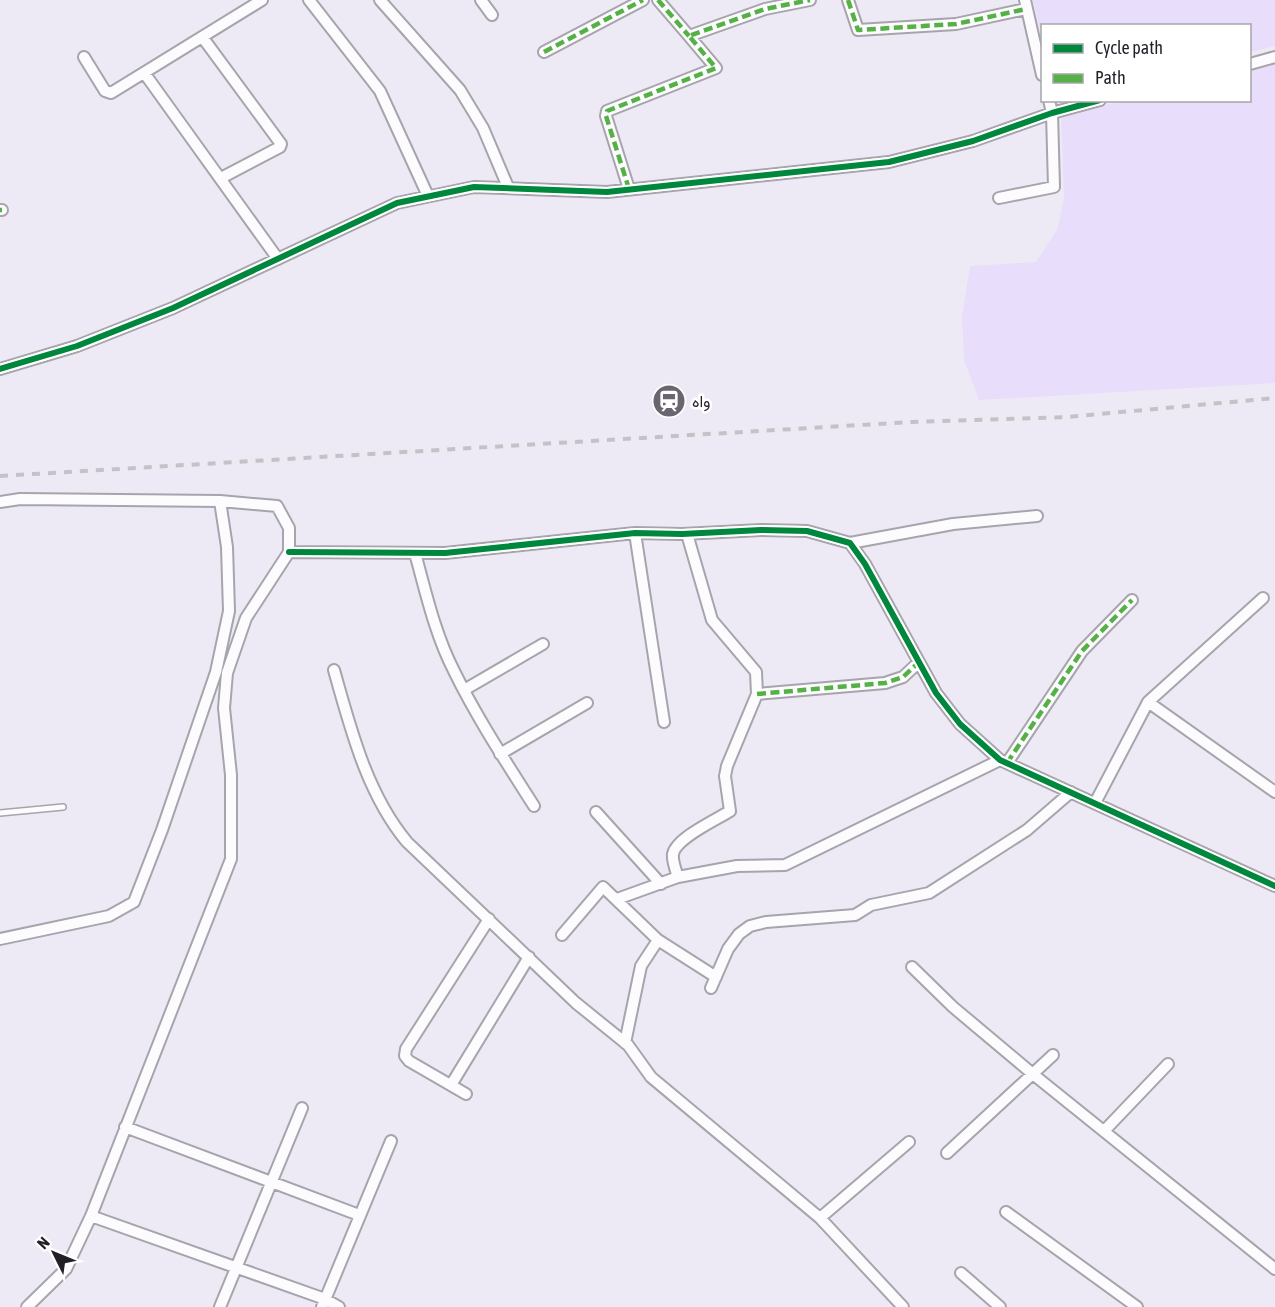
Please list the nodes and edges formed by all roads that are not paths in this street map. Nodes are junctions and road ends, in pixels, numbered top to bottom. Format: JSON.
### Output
{"nodes":[{"id":1,"x":262,"y":0,"type":"edge"},
{"id":2,"x":309,"y":0,"type":"edge"},
{"id":3,"x":380,"y":0,"type":"edge"},
{"id":4,"x":481,"y":0,"type":"edge"},
{"id":5,"x":643,"y":0,"type":"edge"},
{"id":6,"x":658,"y":0,"type":"edge"},
{"id":7,"x":810,"y":0,"type":"edge"},
{"id":8,"x":848,"y":0,"type":"edge"},
{"id":9,"x":1026,"y":5,"type":"edge"},
{"id":10,"x":492,"y":15,"type":"dead end"},
{"id":11,"x":688,"y":36,"type":"junction"},
{"id":12,"x":203,"y":38,"type":"junction"},
{"id":13,"x":544,"y":52,"type":"dead end"},
{"id":14,"x":84,"y":57,"type":"dead end"},
{"id":15,"x":1275,"y":57,"type":"edge"},
{"id":16,"x":1251,"y":64,"type":"edge"},
{"id":17,"x":1041,"y":71,"type":"edge"},
{"id":18,"x":145,"y":74,"type":"junction"},
{"id":19,"x":1049,"y":102,"type":"edge"},
{"id":20,"x":1093,"y":102,"type":"edge"},
{"id":21,"x":1052,"y":113,"type":"junction"},
{"id":22,"x":221,"y":178,"type":"junction"},
{"id":23,"x":508,"y":187,"type":"junction"},
{"id":24,"x":629,"y":189,"type":"junction"},
{"id":25,"x":428,"y":196,"type":"junction"},
{"id":26,"x":999,"y":198,"type":"dead end"},
{"id":27,"x":278,"y":259,"type":"junction"},
{"id":28,"x":0,"y":369,"type":"edge"},
{"id":29,"x":220,"y":501,"type":"junction"},
{"id":30,"x":0,"y":502,"type":"edge"},
{"id":31,"x":1037,"y":516,"type":"dead end"},
{"id":32,"x":635,"y":533,"type":"junction"},
{"id":33,"x":687,"y":534,"type":"junction"},
{"id":34,"x":850,"y":543,"type":"junction"},
{"id":35,"x":289,"y":552,"type":"junction"},
{"id":36,"x":415,"y":553,"type":"junction"},
{"id":37,"x":1263,"y":598,"type":"dead end"},
{"id":38,"x":1132,"y":600,"type":"dead end"},
{"id":39,"x":543,"y":644,"type":"dead end"},
{"id":40,"x":919,"y":662,"type":"junction"},
{"id":41,"x":334,"y":670,"type":"dead end"},
{"id":42,"x":464,"y":690,"type":"junction"},
{"id":43,"x":757,"y":694,"type":"junction"},
{"id":44,"x":1148,"y":702,"type":"junction"},
{"id":45,"x":586,"y":703,"type":"dead end"},
{"id":46,"x":664,"y":722,"type":"dead end"},
{"id":47,"x":500,"y":754,"type":"junction"},
{"id":48,"x":1004,"y":762,"type":"junction"},
{"id":49,"x":1071,"y":792,"type":"junction"},
{"id":50,"x":1275,"y":792,"type":"edge"},
{"id":51,"x":1095,"y":804,"type":"junction"},
{"id":52,"x":534,"y":806,"type":"dead end"},
{"id":53,"x":63,"y":807,"type":"dead end"},
{"id":54,"x":596,"y":812,"type":"dead end"},
{"id":55,"x":0,"y":813,"type":"edge"},
{"id":56,"x":678,"y":878,"type":"junction"},
{"id":57,"x":661,"y":884,"type":"junction"},
{"id":58,"x":1275,"y":886,"type":"edge"},
{"id":59,"x":617,"y":899,"type":"junction"},
{"id":60,"x":489,"y":919,"type":"junction"},
{"id":61,"x":562,"y":935,"type":"dead end"},
{"id":62,"x":0,"y":939,"type":"edge"},
{"id":63,"x":658,"y":940,"type":"junction"},
{"id":64,"x":529,"y":957,"type":"junction"},
{"id":65,"x":912,"y":968,"type":"dead end"},
{"id":66,"x":716,"y":977,"type":"junction"},
{"id":67,"x":711,"y":988,"type":"dead end"},
{"id":68,"x":625,"y":1043,"type":"junction"},
{"id":69,"x":1053,"y":1055,"type":"dead end"},
{"id":70,"x":1168,"y":1064,"type":"dead end"},
{"id":71,"x":1034,"y":1075,"type":"junction"},
{"id":72,"x":451,"y":1085,"type":"junction"},
{"id":73,"x":466,"y":1094,"type":"dead end"},
{"id":74,"x":302,"y":1108,"type":"dead end"},
{"id":75,"x":125,"y":1127,"type":"junction"},
{"id":76,"x":1105,"y":1130,"type":"junction"},
{"id":77,"x":391,"y":1141,"type":"dead end"},
{"id":78,"x":909,"y":1142,"type":"dead end"},
{"id":79,"x":947,"y":1153,"type":"dead end"},
{"id":80,"x":271,"y":1181,"type":"junction"},
{"id":81,"x":1006,"y":1212,"type":"dead end"},
{"id":82,"x":359,"y":1215,"type":"junction"},
{"id":83,"x":91,"y":1216,"type":"junction"},
{"id":84,"x":820,"y":1218,"type":"junction"},
{"id":85,"x":235,"y":1268,"type":"junction"},
{"id":86,"x":1275,"y":1269,"type":"edge"},
{"id":87,"x":961,"y":1273,"type":"dead end"},
{"id":88,"x":323,"y":1303,"type":"edge"},
{"id":89,"x":27,"y":1307,"type":"edge"},
{"id":90,"x":220,"y":1307,"type":"edge"},
{"id":91,"x":339,"y":1307,"type":"edge"},
{"id":92,"x":903,"y":1307,"type":"edge"},
{"id":93,"x":1000,"y":1307,"type":"edge"},
{"id":94,"x":1137,"y":1307,"type":"edge"}],
"edges":[{"from":1,"to":12,"type":"street"},
{"from":2,"to":25,"type":"street"},
{"from":3,"to":23,"type":"street"},
{"from":4,"to":10,"type":"street"},
{"from":5,"to":13,"type":"street"},
{"from":6,"to":11,"type":"street"},
{"from":7,"to":11,"type":"street"},
{"from":8,"to":9,"type":"street"},
{"from":9,"to":17,"type":"street"},
{"from":11,"to":24,"type":"street"},
{"from":12,"to":18,"type":"street"},
{"from":12,"to":22,"type":"street"},
{"from":14,"to":18,"type":"street"},
{"from":15,"to":16,"type":"street"},
{"from":18,"to":22,"type":"street"},
{"from":19,"to":21,"type":"street"},
{"from":20,"to":21,"type":"street"},
{"from":21,"to":24,"type":"street"},
{"from":21,"to":26,"type":"street"},
{"from":22,"to":27,"type":"street"},
{"from":23,"to":24,"type":"street"},
{"from":23,"to":25,"type":"street"},
{"from":25,"to":27,"type":"street"},
{"from":27,"to":28,"type":"street"},
{"from":29,"to":30,"type":"street"},
{"from":29,"to":35,"type":"street"},
{"from":29,"to":62,"type":"street"},
{"from":31,"to":34,"type":"street"},
{"from":32,"to":33,"type":"street"},
{"from":32,"to":36,"type":"street"},
{"from":32,"to":46,"type":"street"},
{"from":33,"to":34,"type":"street"},
{"from":33,"to":43,"type":"street"},
{"from":34,"to":40,"type":"street"},
{"from":35,"to":36,"type":"street"},
{"from":35,"to":75,"type":"street"},
{"from":36,"to":42,"type":"street"},
{"from":37,"to":44,"type":"street"},
{"from":38,"to":48,"type":"street"},
{"from":39,"to":42,"type":"street"},
{"from":40,"to":43,"type":"street"},
{"from":40,"to":48,"type":"street"},
{"from":41,"to":60,"type":"street"},
{"from":42,"to":47,"type":"street"},
{"from":43,"to":56,"type":"street"},
{"from":44,"to":50,"type":"street"},
{"from":44,"to":51,"type":"street"},
{"from":45,"to":47,"type":"street"},
{"from":47,"to":52,"type":"street"},
{"from":48,"to":49,"type":"street"},
{"from":48,"to":56,"type":"street"},
{"from":49,"to":51,"type":"street"},
{"from":49,"to":66,"type":"street"},
{"from":51,"to":58,"type":"street"},
{"from":53,"to":55,"type":"lane"},
{"from":54,"to":57,"type":"street"},
{"from":56,"to":57,"type":"street"},
{"from":57,"to":59,"type":"street"},
{"from":59,"to":61,"type":"street"},
{"from":59,"to":63,"type":"street"},
{"from":60,"to":64,"type":"street"},
{"from":60,"to":72,"type":"street"},
{"from":63,"to":66,"type":"street"},
{"from":63,"to":68,"type":"street"},
{"from":64,"to":68,"type":"street"},
{"from":64,"to":72,"type":"street"},
{"from":65,"to":71,"type":"street"},
{"from":66,"to":67,"type":"street"},
{"from":68,"to":84,"type":"street"},
{"from":69,"to":71,"type":"street"},
{"from":70,"to":76,"type":"street"},
{"from":71,"to":76,"type":"street"},
{"from":71,"to":79,"type":"street"},
{"from":72,"to":73,"type":"street"},
{"from":74,"to":80,"type":"street"},
{"from":75,"to":80,"type":"street"},
{"from":75,"to":83,"type":"street"},
{"from":76,"to":86,"type":"street"},
{"from":77,"to":82,"type":"street"},
{"from":78,"to":84,"type":"street"},
{"from":80,"to":82,"type":"street"},
{"from":80,"to":85,"type":"street"},
{"from":81,"to":94,"type":"street"},
{"from":82,"to":88,"type":"street"},
{"from":83,"to":85,"type":"street"},
{"from":83,"to":89,"type":"street"},
{"from":84,"to":92,"type":"street"},
{"from":85,"to":88,"type":"street"},
{"from":85,"to":90,"type":"street"},
{"from":87,"to":93,"type":"street"},
{"from":88,"to":91,"type":"street"}]}
